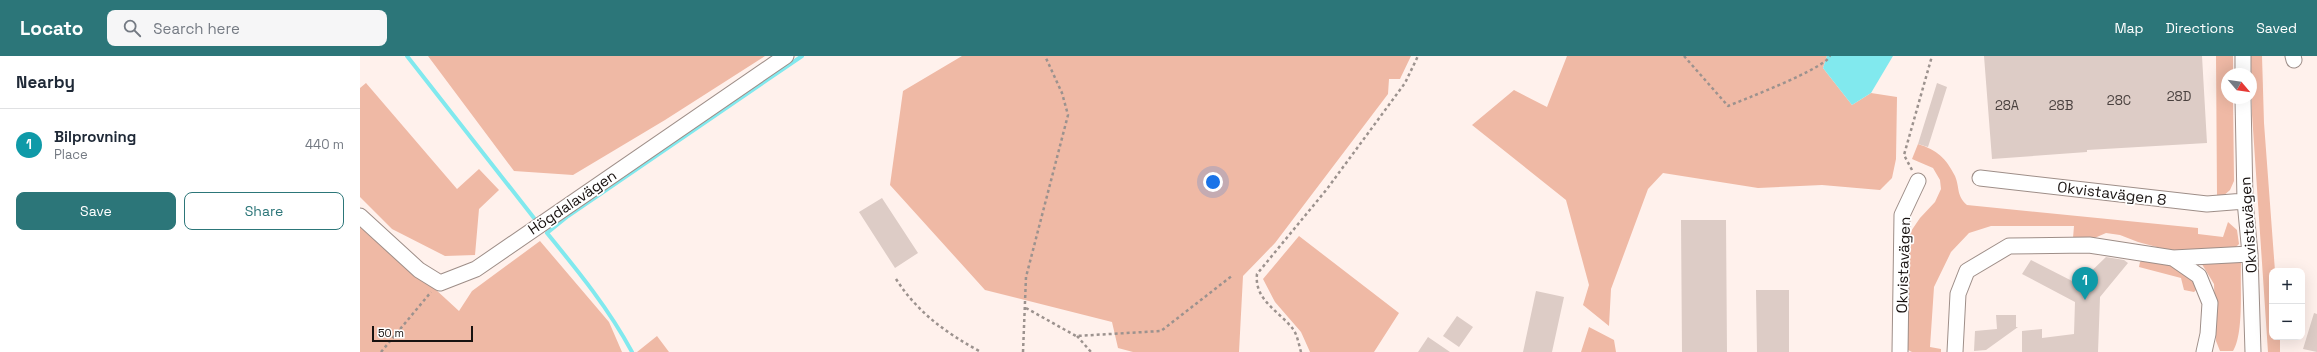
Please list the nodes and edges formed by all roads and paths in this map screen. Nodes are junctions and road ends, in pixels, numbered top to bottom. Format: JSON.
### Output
{"nodes":[{"id":1,"x":786,"y":56,"type":"edge"},
{"id":2,"x":1045,"y":56,"type":"edge"},
{"id":3,"x":1418,"y":56,"type":"edge"},
{"id":4,"x":1684,"y":56,"type":"edge"},
{"id":5,"x":1830,"y":56,"type":"edge"},
{"id":6,"x":1932,"y":56,"type":"edge"},
{"id":7,"x":2243,"y":56,"type":"edge"},
{"id":8,"x":2243,"y":68,"type":"edge"},
{"id":9,"x":2244,"y":104,"type":"edge"},
{"id":10,"x":1980,"y":178,"type":"dead end"},
{"id":11,"x":1918,"y":181,"type":"joint"},
{"id":12,"x":2245,"y":201,"type":"junction"},
{"id":13,"x":360,"y":216,"type":"edge"},
{"id":14,"x":2250,"y":254,"type":"junction"},
{"id":15,"x":2173,"y":258,"type":"junction"},
{"id":16,"x":1233,"y":275,"type":"dead end"},
{"id":17,"x":896,"y":279,"type":"dead end"},
{"id":18,"x":440,"y":283,"type":"junction"},
{"id":19,"x":1026,"y":308,"type":"junction"},
{"id":20,"x":1076,"y":336,"type":"junction"},
{"id":21,"x":380,"y":352,"type":"edge"},
{"id":22,"x":981,"y":352,"type":"edge"},
{"id":23,"x":1023,"y":352,"type":"edge"},
{"id":24,"x":1091,"y":352,"type":"edge"},
{"id":25,"x":1301,"y":352,"type":"edge"},
{"id":26,"x":1900,"y":352,"type":"edge"},
{"id":27,"x":1955,"y":352,"type":"edge"},
{"id":28,"x":2204,"y":352,"type":"edge"},
{"id":29,"x":2253,"y":352,"type":"edge"}],
"edges":[{"from":1,"to":18,"type":"street","name":"Högdalavägen"},
{"from":2,"to":19,"type":"path"},
{"from":3,"to":25,"type":"path"},
{"from":4,"to":5,"type":"path"},
{"from":6,"to":11,"type":"path"},
{"from":7,"to":8,"type":"street"},
{"from":9,"to":12,"type":"street","name":"Okvistavägen"},
{"from":10,"to":12,"type":"street","name":"Okvistavägen 8"},
{"from":11,"to":26,"type":"street","name":"Okvistavägen"},
{"from":12,"to":14,"type":"street","name":"Okvistavägen"},
{"from":13,"to":18,"type":"street"},
{"from":14,"to":15,"type":"street"},
{"from":14,"to":29,"type":"street","name":"Okvistavägen"},
{"from":15,"to":27,"type":"street"},
{"from":15,"to":28,"type":"street"},
{"from":16,"to":20,"type":"path"},
{"from":17,"to":22,"type":"path"},
{"from":18,"to":21,"type":"path"},
{"from":19,"to":20,"type":"path"},
{"from":19,"to":23,"type":"path"},
{"from":20,"to":24,"type":"path"}]}
